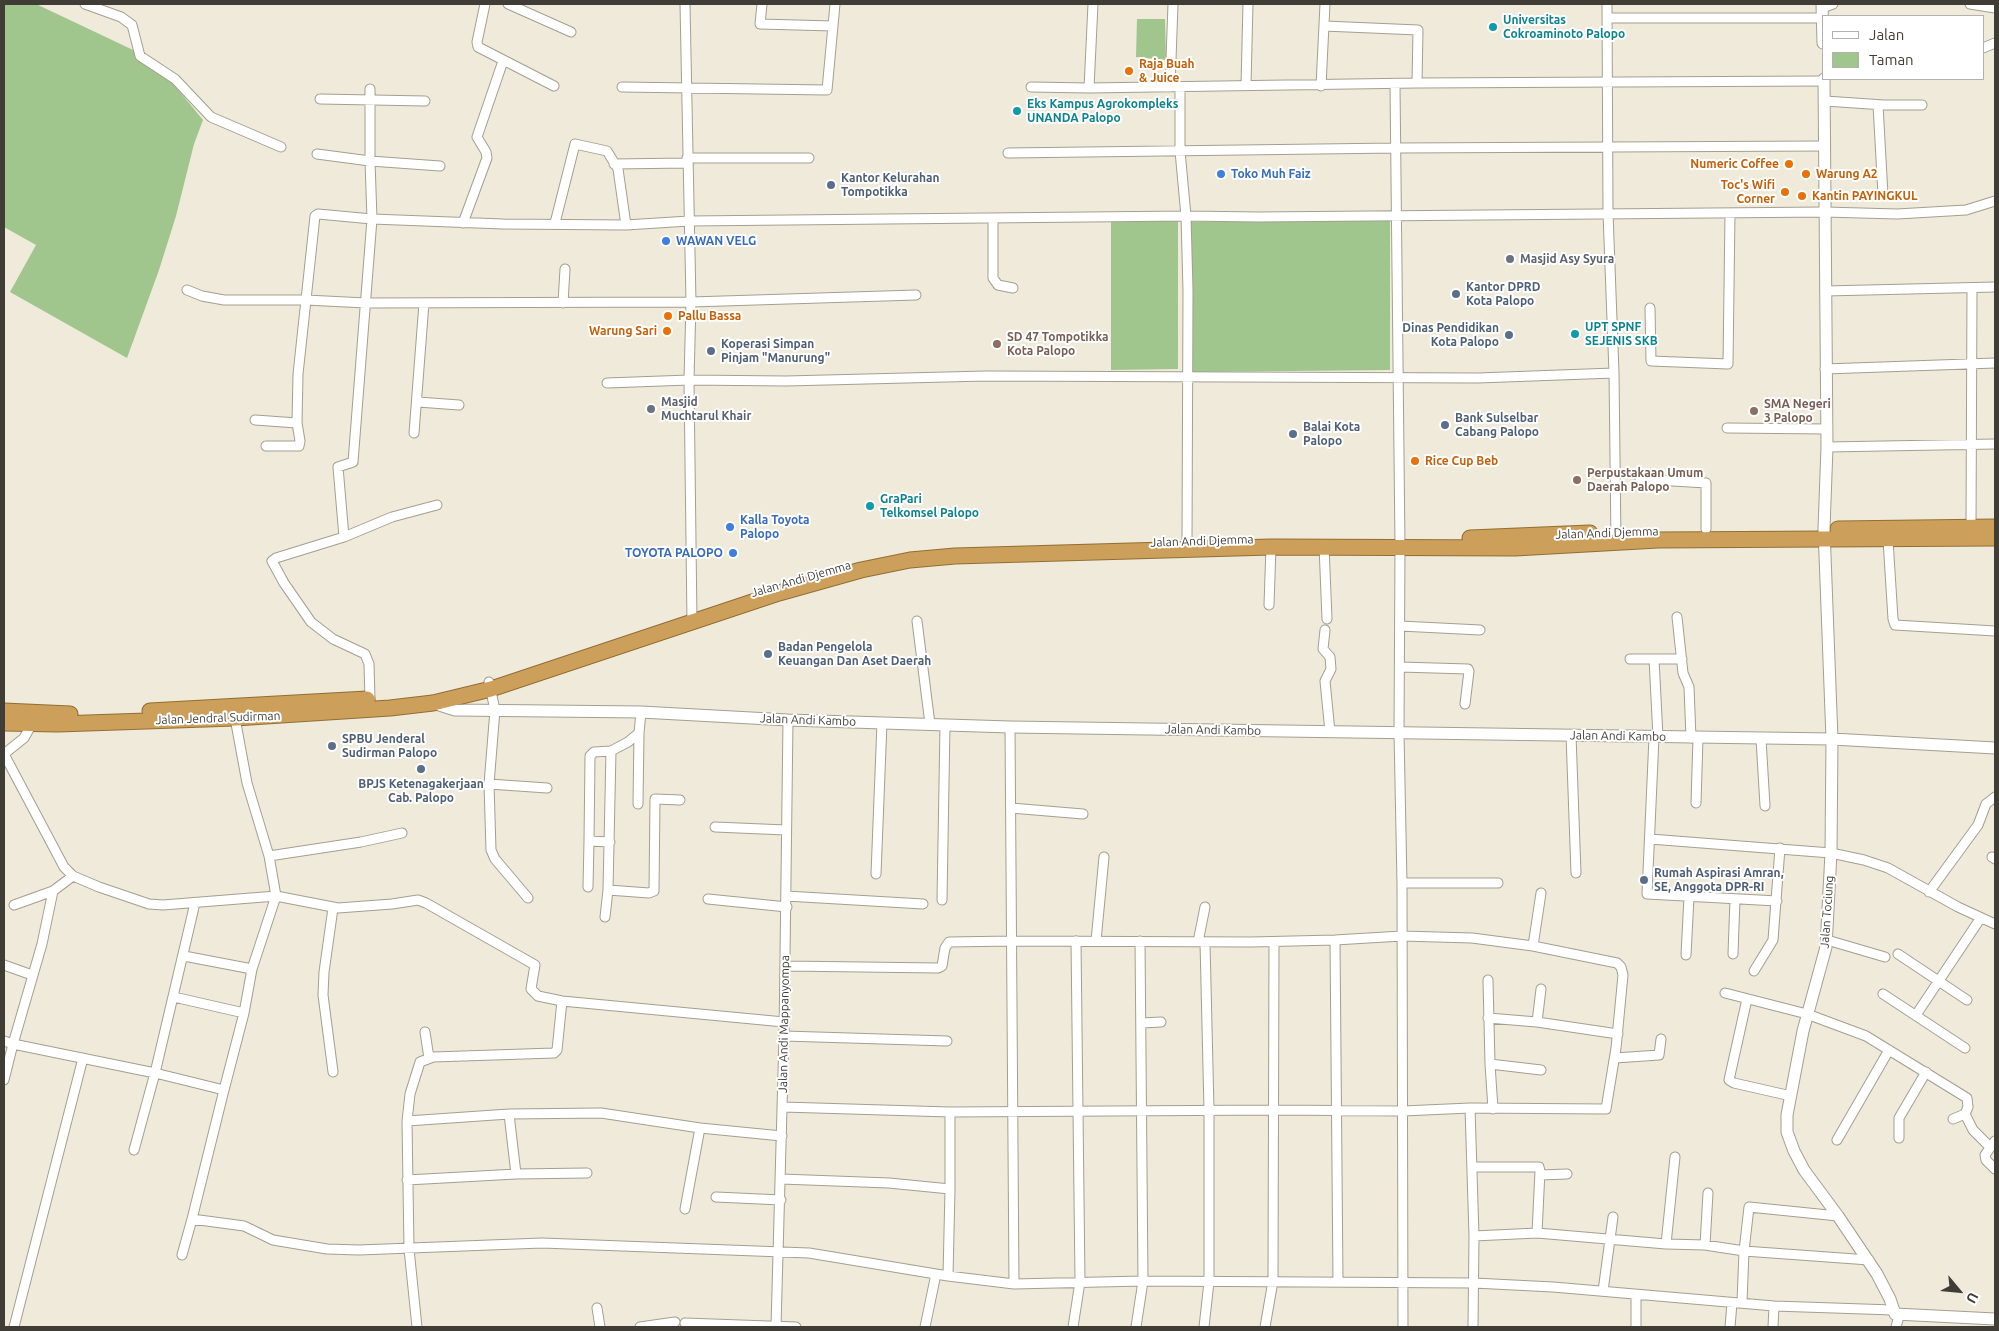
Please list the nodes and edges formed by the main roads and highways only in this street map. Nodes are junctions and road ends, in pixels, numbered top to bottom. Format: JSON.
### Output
{"nodes":[{"id":1,"x":1995,"y":528,"type":"edge"},
{"id":2,"x":1824,"y":533,"type":"junction"},
{"id":3,"x":1615,"y":537,"type":"junction"},
{"id":4,"x":1995,"y":538,"type":"edge"},
{"id":5,"x":1400,"y":542,"type":"junction"},
{"id":6,"x":1188,"y":545,"type":"junction"},
{"id":7,"x":431,"y":699,"type":"junction"},
{"id":8,"x":4,"y":711,"type":"edge"},
{"id":9,"x":35,"y":718,"type":"junction"},
{"id":10,"x":58,"y":719,"type":"junction"},
{"id":11,"x":4,"y":723,"type":"edge"}],
"edges":[{"from":1,"to":2,"type":"highway","name":"Jalan Andi Djemma"},
{"from":2,"to":3,"type":"highway","name":"Jalan Andi Djemma"},
{"from":2,"to":3,"type":"highway","name":"Jalan Andi Djemma"},
{"from":2,"to":4,"type":"highway","name":"Jalan Andi Djemma"},
{"from":3,"to":5,"type":"highway","name":"Jalan Andi Djemma"},
{"from":5,"to":6,"type":"highway","name":"Jalan Andi Djemma"},
{"from":5,"to":6,"type":"highway","name":"Jalan Andi Djemma"},
{"from":6,"to":7,"type":"highway","name":"Jalan Andi Djemma"},
{"from":7,"to":10,"type":"highway","name":"Jalan Jendral Sudirman"},
{"from":7,"to":10,"type":"highway","name":"Jalan Jendral Sudirman"},
{"from":8,"to":9,"type":"highway","name":"Jalan Jendral Sudirman"},
{"from":9,"to":10,"type":"highway","name":"Jalan Jendral Sudirman"},
{"from":9,"to":11,"type":"highway","name":"Jalan Jendral Sudirman"}]}
